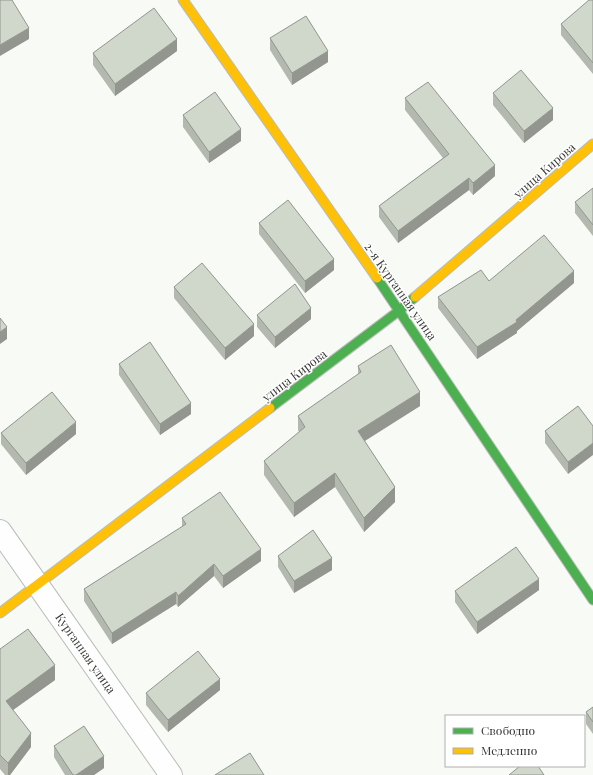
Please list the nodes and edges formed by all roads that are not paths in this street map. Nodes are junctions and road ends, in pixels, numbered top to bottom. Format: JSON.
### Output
{"nodes":[{"id":1,"x":183,"y":0,"type":"edge"},
{"id":2,"x":593,"y":144,"type":"edge"},
{"id":3,"x":400,"y":310,"type":"junction"},
{"id":4,"x":0,"y":531,"type":"edge"},
{"id":5,"x":38,"y":584,"type":"junction"},
{"id":6,"x":593,"y":600,"type":"edge"},
{"id":7,"x":0,"y":613,"type":"edge"},
{"id":8,"x":171,"y":775,"type":"edge"}],
"edges":[{"from":1,"to":3,"type":"street","name":"2-я Курганная улица"},
{"from":2,"to":3,"type":"street","name":"улица Кирова"},
{"from":3,"to":5,"type":"street","name":"улица Кирова"},
{"from":3,"to":6,"type":"street","name":"2-я Курганная улица"},
{"from":4,"to":5,"type":"street","name":"Курганная улица"},
{"from":5,"to":7,"type":"street","name":"улица Кирова"},
{"from":5,"to":8,"type":"street","name":"Курганная улица"}]}
